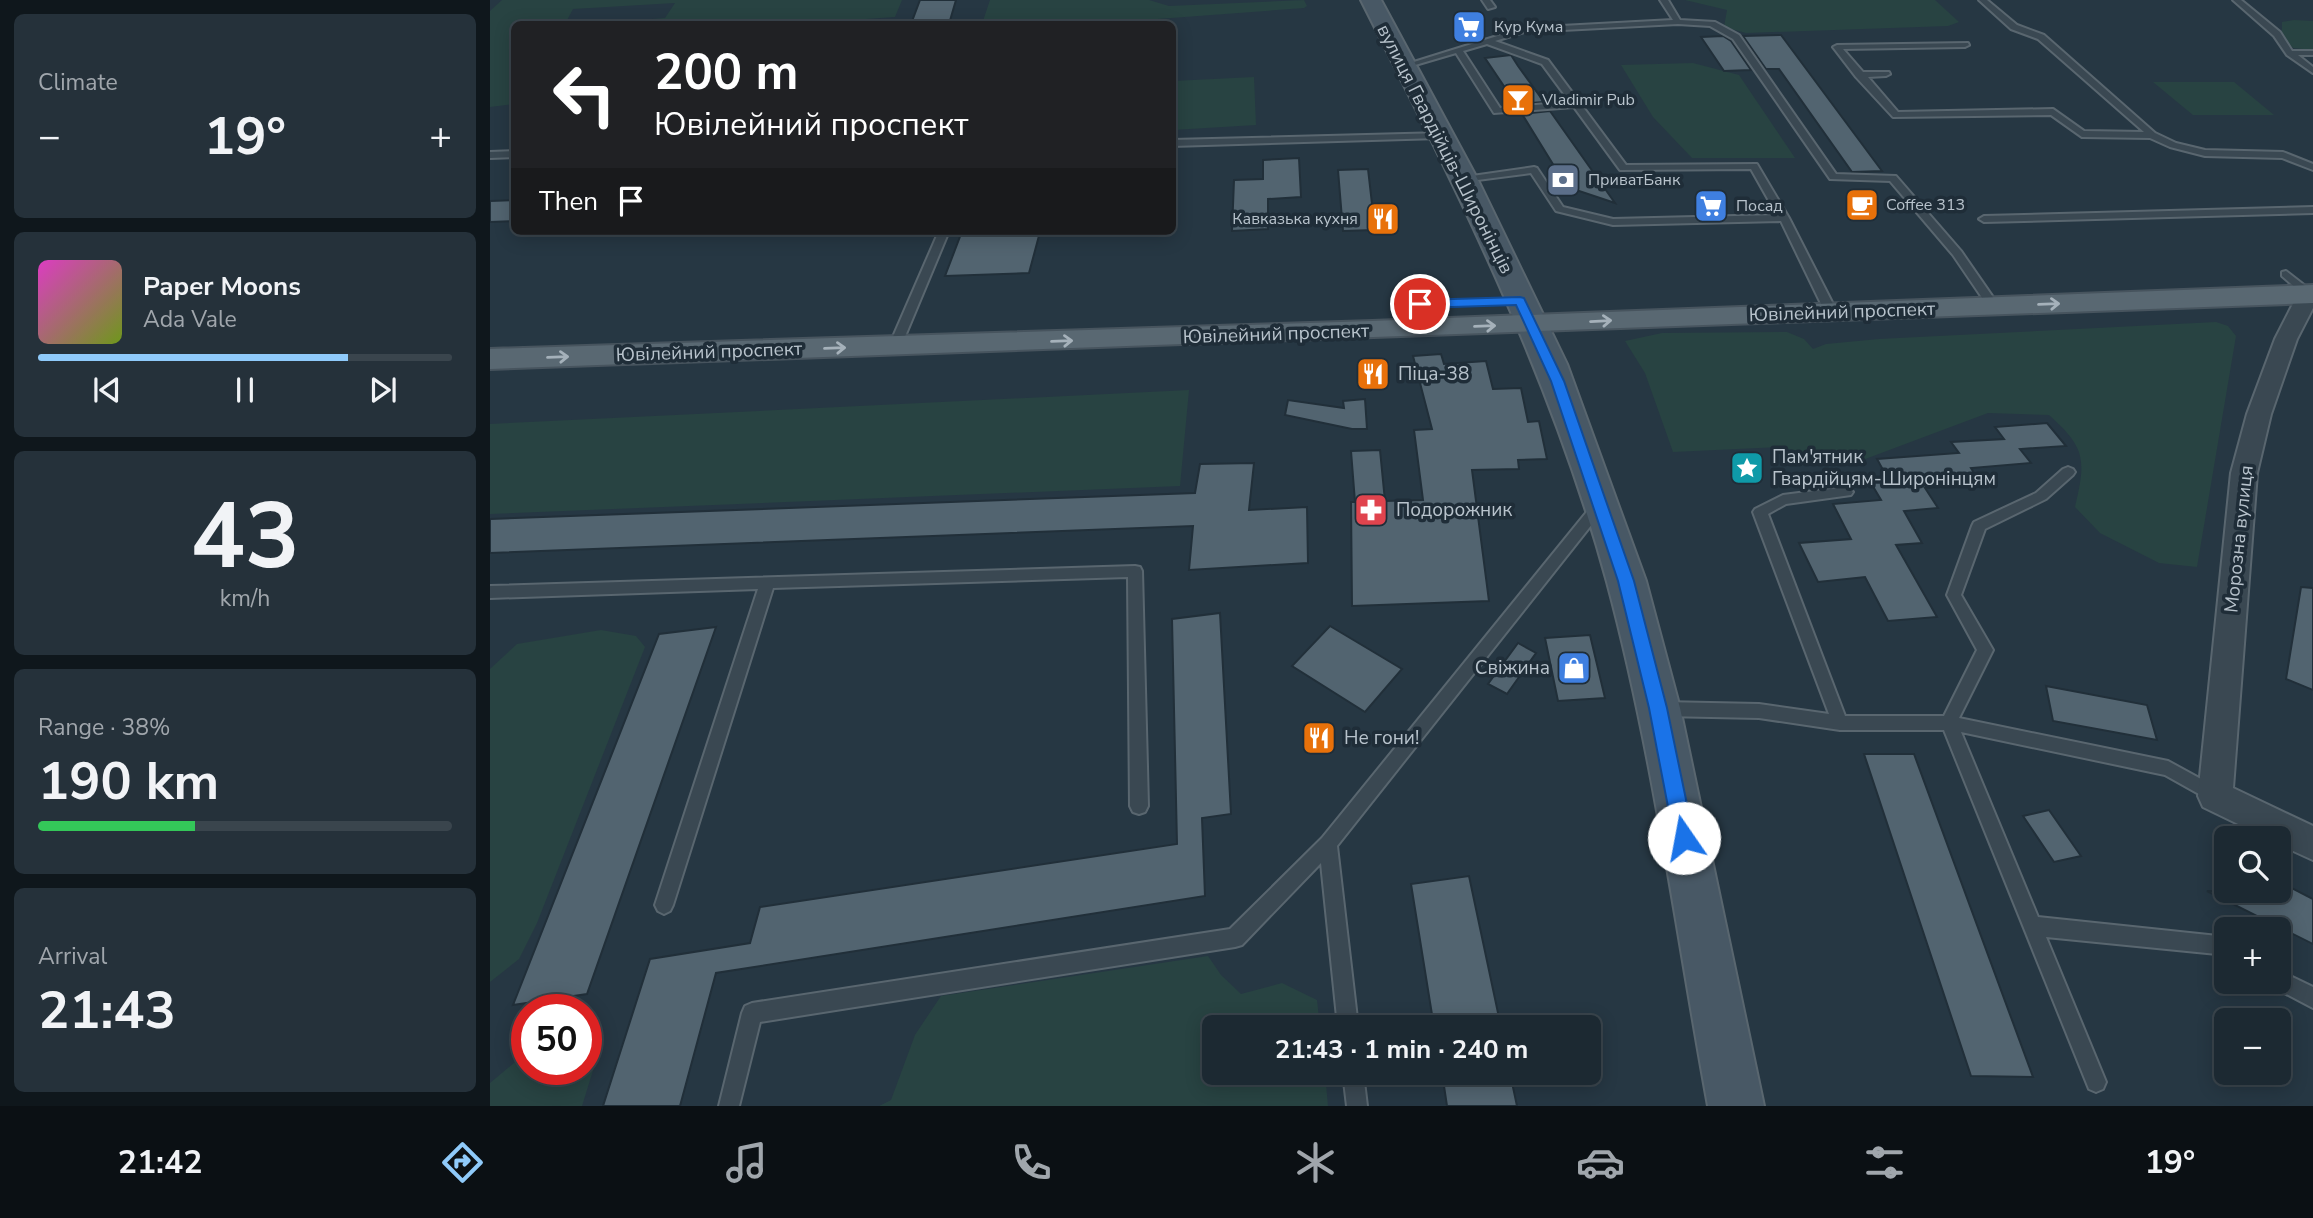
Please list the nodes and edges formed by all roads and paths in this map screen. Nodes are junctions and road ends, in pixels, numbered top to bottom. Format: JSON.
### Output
{"nodes":[{"id":1,"x":1371,"y":0,"type":"edge"},
{"id":2,"x":1664,"y":0,"type":"edge"},
{"id":3,"x":1983,"y":0,"type":"edge"},
{"id":4,"x":2237,"y":0,"type":"edge"},
{"id":5,"x":1683,"y":22,"type":"junction"},
{"id":6,"x":1695,"y":32,"type":"dead end"},
{"id":7,"x":1487,"y":40,"type":"junction"},
{"id":8,"x":1965,"y":44,"type":"dead end"},
{"id":9,"x":1458,"y":50,"type":"junction"},
{"id":10,"x":2290,"y":53,"type":"junction"},
{"id":11,"x":2313,"y":53,"type":"edge"},
{"id":12,"x":1405,"y":66,"type":"junction"},
{"id":13,"x":2313,"y":71,"type":"edge"},
{"id":14,"x":1886,"y":74,"type":"dead end"},
{"id":15,"x":1859,"y":75,"type":"junction"},
{"id":16,"x":1576,"y":104,"type":"junction"},
{"id":17,"x":1440,"y":135,"type":"junction"},
{"id":18,"x":2152,"y":135,"type":"junction"},
{"id":19,"x":1176,"y":143,"type":"edge"},
{"id":20,"x":511,"y":154,"type":"edge"},
{"id":21,"x":490,"y":155,"type":"edge"},
{"id":22,"x":2313,"y":167,"type":"edge"},
{"id":23,"x":1465,"y":180,"type":"junction"},
{"id":24,"x":2313,"y":210,"type":"edge"},
{"id":25,"x":1784,"y":218,"type":"junction"},
{"id":26,"x":1984,"y":219,"type":"dead end"},
{"id":27,"x":942,"y":235,"type":"edge"},
{"id":28,"x":2307,"y":286,"type":"edge"},
{"id":29,"x":1986,"y":295,"type":"junction"},
{"id":30,"x":1826,"y":301,"type":"junction"},
{"id":31,"x":1527,"y":312,"type":"junction"},
{"id":32,"x":900,"y":334,"type":"junction"},
{"id":33,"x":490,"y":337,"type":"edge"},
{"id":34,"x":490,"y":359,"type":"edge"},
{"id":35,"x":2068,"y":472,"type":"dead end"},
{"id":36,"x":1846,"y":492,"type":"dead end"},
{"id":37,"x":1600,"y":505,"type":"junction"},
{"id":38,"x":767,"y":584,"type":"junction"},
{"id":39,"x":490,"y":592,"type":"edge"},
{"id":40,"x":1658,"y":708,"type":"junction"},
{"id":41,"x":1840,"y":723,"type":"junction"},
{"id":42,"x":1949,"y":723,"type":"junction"},
{"id":43,"x":2215,"y":796,"type":"junction"},
{"id":44,"x":1139,"y":806,"type":"dead end"},
{"id":45,"x":2313,"y":843,"type":"edge"},
{"id":46,"x":1328,"y":844,"type":"junction"},
{"id":47,"x":664,"y":905,"type":"dead end"},
{"id":48,"x":2031,"y":926,"type":"junction"},
{"id":49,"x":2214,"y":945,"type":"edge"},
{"id":50,"x":2291,"y":986,"type":"edge"},
{"id":51,"x":2313,"y":998,"type":"edge"},
{"id":52,"x":1347,"y":1015,"type":"edge"},
{"id":53,"x":2096,"y":1082,"type":"dead end"},
{"id":54,"x":1354,"y":1085,"type":"edge"},
{"id":55,"x":729,"y":1106,"type":"edge"},
{"id":56,"x":1357,"y":1106,"type":"edge"},
{"id":57,"x":1736,"y":1106,"type":"edge"}],
"edges":[{"from":1,"to":12,"type":"main road","name":"вулиця Гвардійців-Широнінців"},
{"from":2,"to":5,"type":"lane"},
{"from":3,"to":18,"type":"lane"},
{"from":4,"to":10,"type":"lane"},
{"from":5,"to":6,"type":"lane"},
{"from":5,"to":7,"type":"lane"},
{"from":5,"to":29,"type":"lane"},
{"from":7,"to":9,"type":"lane"},
{"from":7,"to":16,"type":"lane"},
{"from":8,"to":15,"type":"lane"},
{"from":9,"to":12,"type":"lane"},
{"from":9,"to":16,"type":"lane"},
{"from":10,"to":11,"type":"lane"},
{"from":10,"to":13,"type":"lane"},
{"from":12,"to":17,"type":"main road","name":"вулиця Гвардійців-Широнінців"},
{"from":14,"to":15,"type":"lane"},
{"from":15,"to":18,"type":"lane"},
{"from":16,"to":25,"type":"lane"},
{"from":17,"to":19,"type":"lane"},
{"from":17,"to":23,"type":"main road","name":"вулиця Гвардійців-Широнінців"},
{"from":18,"to":22,"type":"lane"},
{"from":20,"to":21,"type":"lane"},
{"from":23,"to":25,"type":"lane"},
{"from":23,"to":31,"type":"main road","name":"вулиця Гвардійців-Широнінців"},
{"from":24,"to":26,"type":"lane"},
{"from":25,"to":30,"type":"lane"},
{"from":27,"to":32,"type":"lane"},
{"from":28,"to":29,"type":"main road","name":"Ювілейний проспект"},
{"from":28,"to":43,"type":"street","name":"Морозна вулиця"},
{"from":29,"to":30,"type":"main road","name":"Ювілейний проспект"},
{"from":30,"to":31,"type":"main road","name":"Ювілейний проспект"},
{"from":31,"to":32,"type":"main road","name":"Ювілейний проспект"},
{"from":31,"to":37,"type":"main road","name":"вулиця Гвардійців-Широнінців"},
{"from":32,"to":33,"type":"main road","name":"Ювілейний проспект"},
{"from":34,"to":32,"type":"main road","name":"Ювілейний проспект","one_way":true},
{"from":35,"to":42,"type":"lane"},
{"from":36,"to":41,"type":"lane"},
{"from":37,"to":40,"type":"main road","name":"вулиця Гвардійців-Широнінців"},
{"from":37,"to":46,"type":"lane"},
{"from":38,"to":39,"type":"lane"},
{"from":38,"to":44,"type":"lane"},
{"from":38,"to":47,"type":"lane"},
{"from":40,"to":41,"type":"lane"},
{"from":40,"to":57,"type":"main road","name":"вулиця Гвардійців-Широнінців"},
{"from":41,"to":42,"type":"lane"},
{"from":42,"to":43,"type":"lane"},
{"from":42,"to":48,"type":"lane"},
{"from":43,"to":45,"type":"street"},
{"from":46,"to":52,"type":"lane"},
{"from":46,"to":55,"type":"lane"},
{"from":48,"to":49,"type":"lane"},
{"from":48,"to":53,"type":"lane"},
{"from":50,"to":51,"type":"lane"},
{"from":54,"to":56,"type":"lane"}]}
